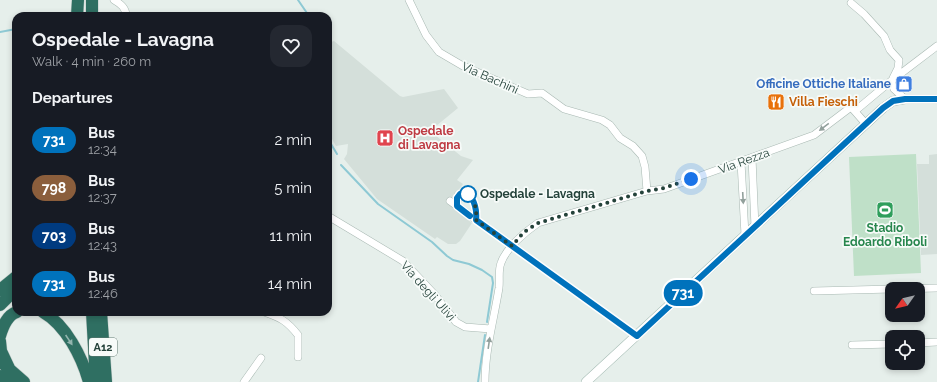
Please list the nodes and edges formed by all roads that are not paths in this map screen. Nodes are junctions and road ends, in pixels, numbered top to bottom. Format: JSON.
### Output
{"nodes":[{"id":1,"x":114,"y":0,"type":"edge"},
{"id":2,"x":410,"y":0,"type":"edge"},
{"id":3,"x":851,"y":3,"type":"dead end"},
{"id":4,"x":125,"y":12,"type":"edge"},
{"id":5,"x":937,"y":46,"type":"edge"},
{"id":6,"x":891,"y":81,"type":"junction"},
{"id":7,"x":905,"y":99,"type":"junction"},
{"id":8,"x":937,"y":99,"type":"edge"},
{"id":9,"x":855,"y":111,"type":"junction"},
{"id":10,"x":866,"y":124,"type":"junction"},
{"id":11,"x":752,"y":158,"type":"junction"},
{"id":12,"x":741,"y":162,"type":"junction"},
{"id":13,"x":647,"y":191,"type":"junction"},
{"id":14,"x":450,"y":201,"type":"dead end"},
{"id":15,"x":457,"y":206,"type":"junction"},
{"id":16,"x":332,"y":218,"type":"edge"},
{"id":17,"x":476,"y":220,"type":"junction"},
{"id":18,"x":755,"y":227,"type":"junction"},
{"id":19,"x":745,"y":235,"type":"junction"},
{"id":20,"x":512,"y":246,"type":"junction"},
{"id":21,"x":12,"y":280,"type":"edge"},
{"id":22,"x":925,"y":288,"type":"edge"},
{"id":23,"x":937,"y":288,"type":"edge"},
{"id":24,"x":885,"y":289,"type":"edge"},
{"id":25,"x":0,"y":290,"type":"edge"},
{"id":26,"x":814,"y":291,"type":"dead end"},
{"id":27,"x":12,"y":294,"type":"edge"},
{"id":28,"x":0,"y":305,"type":"edge"},
{"id":29,"x":12,"y":315,"type":"edge"},
{"id":30,"x":49,"y":316,"type":"edge"},
{"id":31,"x":92,"y":316,"type":"edge"},
{"id":32,"x":101,"y":316,"type":"edge"},
{"id":33,"x":106,"y":316,"type":"edge"},
{"id":34,"x":275,"y":316,"type":"edge"},
{"id":35,"x":491,"y":329,"type":"junction"},
{"id":36,"x":0,"y":336,"type":"edge"},
{"id":37,"x":637,"y":336,"type":"junction"},
{"id":38,"x":0,"y":342,"type":"edge"},
{"id":39,"x":937,"y":342,"type":"edge"},
{"id":40,"x":925,"y":343,"type":"edge"},
{"id":41,"x":885,"y":344,"type":"edge"},
{"id":42,"x":852,"y":345,"type":"dead end"},
{"id":43,"x":261,"y":358,"type":"dead end"},
{"id":44,"x":298,"y":358,"type":"dead end"},
{"id":45,"x":3,"y":368,"type":"edge"},
{"id":46,"x":105,"y":368,"type":"junction"},
{"id":47,"x":10,"y":382,"type":"edge"},
{"id":48,"x":24,"y":382,"type":"edge"},
{"id":49,"x":89,"y":382,"type":"edge"},
{"id":50,"x":96,"y":382,"type":"edge"},
{"id":51,"x":106,"y":382,"type":"edge"},
{"id":52,"x":244,"y":382,"type":"edge"},
{"id":53,"x":485,"y":382,"type":"edge"},
{"id":54,"x":586,"y":382,"type":"edge"}],
"edges":[{"from":1,"to":4,"type":"street"},
{"from":2,"to":13,"type":"street","name":"Via Bachini"},
{"from":3,"to":6,"type":"street"},
{"from":5,"to":6,"type":"street"},
{"from":6,"to":7,"type":"street"},
{"from":6,"to":9,"type":"street"},
{"from":7,"to":8,"type":"street"},
{"from":7,"to":10,"type":"street"},
{"from":9,"to":10,"type":"street"},
{"from":9,"to":11,"type":"street","name":"Via Rezza","one_way":true},
{"from":10,"to":18,"type":"street"},
{"from":11,"to":12,"type":"street","name":"Via Rezza"},
{"from":11,"to":18,"type":"street"},
{"from":12,"to":13,"type":"street","name":"Via Rezza"},
{"from":12,"to":19,"type":"street","one_way":true},
{"from":13,"to":20,"type":"street","name":"Via Rezza"},
{"from":14,"to":15,"type":"street"},
{"from":15,"to":17,"type":"street"},
{"from":15,"to":17,"type":"street"},
{"from":16,"to":35,"type":"street","name":"Via degli Ulivi"},
{"from":17,"to":20,"type":"street"},
{"from":18,"to":19,"type":"street"},
{"from":19,"to":37,"type":"street"},
{"from":20,"to":35,"type":"street","name":"Via Rezza"},
{"from":20,"to":37,"type":"street"},
{"from":21,"to":25,"type":"highway"},
{"from":22,"to":23,"type":"street"},
{"from":24,"to":26,"type":"street"},
{"from":27,"to":28,"type":"highway"},
{"from":29,"to":36,"type":"highway"},
{"from":30,"to":49,"type":"highway","one_way":true},
{"from":31,"to":50,"type":"highway","number":"A12"},
{"from":32,"to":46,"type":"highway","number":"A12"},
{"from":33,"to":46,"type":"highway"},
{"from":34,"to":44,"type":"street"},
{"from":53,"to":35,"type":"street","name":"Via Rezza","one_way":true},
{"from":37,"to":54,"type":"street"},
{"from":38,"to":45,"type":"highway"},
{"from":39,"to":40,"type":"street"},
{"from":41,"to":42,"type":"street"},
{"from":43,"to":52,"type":"street"},
{"from":45,"to":47,"type":"highway"},
{"from":45,"to":48,"type":"highway"},
{"from":46,"to":51,"type":"highway","number":"A12"}]}
